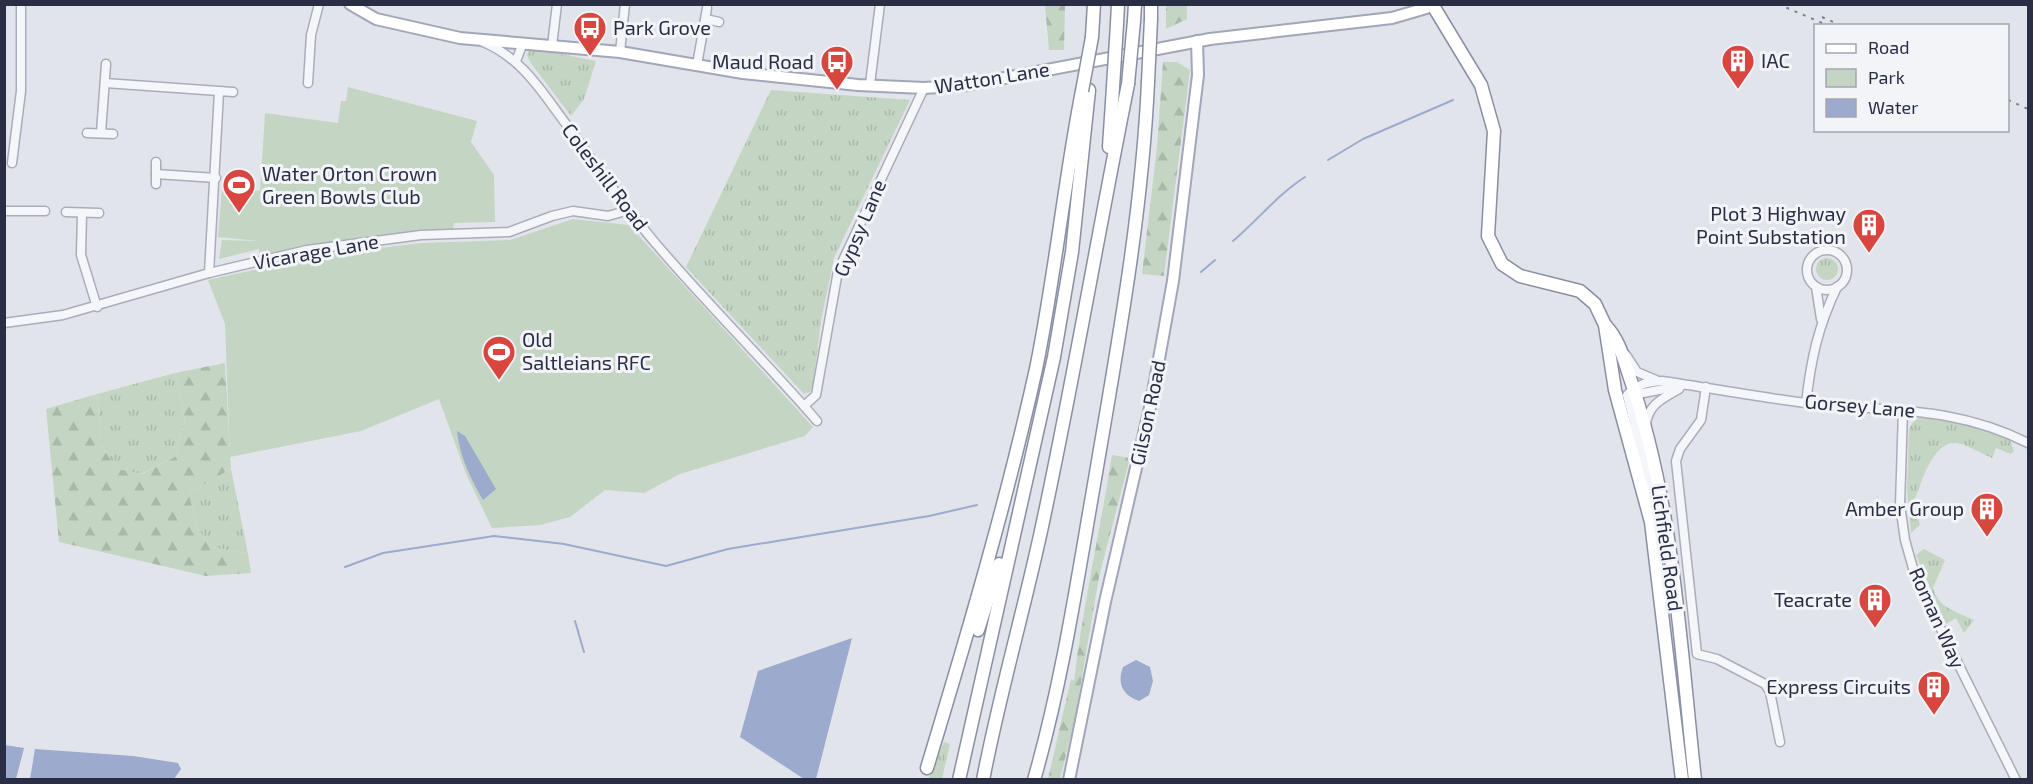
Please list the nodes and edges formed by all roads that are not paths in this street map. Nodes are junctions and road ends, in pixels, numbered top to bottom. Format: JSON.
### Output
{"nodes":[{"id":1,"x":21,"y":4,"type":"edge"},
{"id":2,"x":319,"y":4,"type":"edge"},
{"id":3,"x":350,"y":4,"type":"edge"},
{"id":4,"x":557,"y":4,"type":"edge"},
{"id":5,"x":625,"y":4,"type":"edge"},
{"id":6,"x":879,"y":4,"type":"edge"},
{"id":7,"x":1094,"y":4,"type":"edge"},
{"id":8,"x":1118,"y":4,"type":"edge"},
{"id":9,"x":1135,"y":4,"type":"edge"},
{"id":10,"x":1150,"y":4,"type":"edge"},
{"id":11,"x":1433,"y":5,"type":"edge"},
{"id":12,"x":707,"y":8,"type":"dead end"},
{"id":13,"x":706,"y":20,"type":"junction"},
{"id":14,"x":719,"y":22,"type":"dead end"},
{"id":15,"x":477,"y":40,"type":"junction"},
{"id":16,"x":1197,"y":41,"type":"junction"},
{"id":17,"x":523,"y":43,"type":"junction"},
{"id":18,"x":552,"y":46,"type":"junction"},
{"id":19,"x":620,"y":52,"type":"junction"},
{"id":20,"x":516,"y":61,"type":"junction"},
{"id":21,"x":106,"y":64,"type":"dead end"},
{"id":22,"x":697,"y":65,"type":"junction"},
{"id":23,"x":309,"y":82,"type":"dead end"},
{"id":24,"x":105,"y":83,"type":"junction"},
{"id":25,"x":870,"y":84,"type":"junction"},
{"id":26,"x":924,"y":88,"type":"junction"},
{"id":27,"x":1085,"y":90,"type":"junction"},
{"id":28,"x":219,"y":92,"type":"junction"},
{"id":29,"x":233,"y":92,"type":"dead end"},
{"id":30,"x":87,"y":133,"type":"dead end"},
{"id":31,"x":101,"y":133,"type":"junction"},
{"id":32,"x":113,"y":134,"type":"dead end"},
{"id":33,"x":9,"y":151,"type":"edge"},
{"id":34,"x":156,"y":162,"type":"dead end"},
{"id":35,"x":12,"y":163,"type":"dead end"},
{"id":36,"x":156,"y":174,"type":"junction"},
{"id":37,"x":216,"y":178,"type":"junction"},
{"id":38,"x":156,"y":184,"type":"dead end"},
{"id":39,"x":1106,"y":190,"type":"junction"},
{"id":40,"x":45,"y":210,"type":"dead end"},
{"id":41,"x":629,"y":210,"type":"junction"},
{"id":42,"x":4,"y":211,"type":"edge"},
{"id":43,"x":66,"y":212,"type":"dead end"},
{"id":44,"x":82,"y":213,"type":"junction"},
{"id":45,"x":99,"y":213,"type":"dead end"},
{"id":46,"x":209,"y":273,"type":"junction"},
{"id":47,"x":1816,"y":287,"type":"junction"},
{"id":48,"x":1837,"y":287,"type":"junction"},
{"id":49,"x":98,"y":307,"type":"junction"},
{"id":50,"x":1821,"y":319,"type":"junction"},
{"id":51,"x":4,"y":323,"type":"edge"},
{"id":52,"x":1605,"y":325,"type":"junction"},
{"id":53,"x":1618,"y":341,"type":"junction"},
{"id":54,"x":1662,"y":381,"type":"junction"},
{"id":55,"x":1687,"y":384,"type":"junction"},
{"id":56,"x":1706,"y":387,"type":"junction"},
{"id":57,"x":1628,"y":392,"type":"junction"},
{"id":58,"x":1806,"y":403,"type":"junction"},
{"id":59,"x":804,"y":406,"type":"junction"},
{"id":60,"x":1902,"y":410,"type":"junction"},
{"id":61,"x":817,"y":421,"type":"dead end"},
{"id":62,"x":1646,"y":431,"type":"junction"},
{"id":63,"x":2028,"y":443,"type":"edge"},
{"id":64,"x":1021,"y":499,"type":"junction"},
{"id":65,"x":1780,"y":742,"type":"dead end"},
{"id":66,"x":924,"y":774,"type":"edge"},
{"id":67,"x":959,"y":780,"type":"edge"},
{"id":68,"x":983,"y":780,"type":"edge"},
{"id":69,"x":1034,"y":780,"type":"edge"},
{"id":70,"x":1069,"y":780,"type":"edge"},
{"id":71,"x":1682,"y":780,"type":"edge"},
{"id":72,"x":1695,"y":780,"type":"edge"},
{"id":73,"x":2016,"y":780,"type":"edge"}],
"edges":[{"from":1,"to":33,"type":"street"},
{"from":2,"to":23,"type":"street"},
{"from":3,"to":15,"type":"main road","name":"Coleshill Road"},
{"from":4,"to":18,"type":"street"},
{"from":5,"to":19,"type":"street"},
{"from":6,"to":25,"type":"street"},
{"from":7,"to":27,"type":"highway","bridge":true},
{"from":8,"to":39,"type":"highway","bridge":true},
{"from":9,"to":39,"type":"highway","bridge":true},
{"from":10,"to":69,"type":"highway","bridge":true},
{"from":11,"to":16,"type":"main road","name":"Watton Lane"},
{"from":11,"to":52,"type":"highway","name":"Lichfield Road"},
{"from":12,"to":13,"type":"street"},
{"from":13,"to":14,"type":"street"},
{"from":13,"to":22,"type":"street"},
{"from":15,"to":17,"type":"main road","name":"Watton Lane"},
{"from":15,"to":20,"type":"street","name":"Coleshill Road"},
{"from":16,"to":26,"type":"main road","name":"Watton Lane"},
{"from":16,"to":70,"type":"main road","name":"Gilson Road"},
{"from":17,"to":18,"type":"main road","name":"Watton Lane"},
{"from":17,"to":20,"type":"street"},
{"from":18,"to":19,"type":"main road","name":"Watton Lane"},
{"from":19,"to":22,"type":"main road","name":"Watton Lane"},
{"from":20,"to":41,"type":"street","name":"Coleshill Road"},
{"from":21,"to":24,"type":"street"},
{"from":22,"to":25,"type":"main road","name":"Watton Lane"},
{"from":24,"to":28,"type":"street"},
{"from":24,"to":31,"type":"street"},
{"from":25,"to":26,"type":"main road","name":"Watton Lane"},
{"from":26,"to":59,"type":"street","name":"Gypsy Lane"},
{"from":27,"to":64,"type":"highway"},
{"from":27,"to":66,"type":"highway"},
{"from":28,"to":29,"type":"street"},
{"from":28,"to":37,"type":"street"},
{"from":30,"to":31,"type":"street"},
{"from":31,"to":32,"type":"street"},
{"from":33,"to":35,"type":"street"},
{"from":34,"to":36,"type":"street"},
{"from":36,"to":37,"type":"street"},
{"from":36,"to":38,"type":"street"},
{"from":37,"to":46,"type":"street"},
{"from":39,"to":68,"type":"highway"},
{"from":40,"to":42,"type":"street"},
{"from":41,"to":46,"type":"street","name":"Vicarage Lane"},
{"from":41,"to":59,"type":"street","name":"Coleshill Road"},
{"from":43,"to":44,"type":"street"},
{"from":44,"to":45,"type":"street"},
{"from":44,"to":49,"type":"street"},
{"from":46,"to":49,"type":"street","name":"Vicarage Lane"},
{"from":47,"to":48,"type":"street"},
{"from":47,"to":48,"type":"street"},
{"from":47,"to":50,"type":"street"},
{"from":48,"to":50,"type":"street"},
{"from":49,"to":51,"type":"street","name":"Vicarage Lane"},
{"from":50,"to":58,"type":"street"},
{"from":52,"to":53,"type":"highway","name":"Lichfield Road"},
{"from":52,"to":57,"type":"highway","name":"Lichfield Road"},
{"from":53,"to":54,"type":"street"},
{"from":53,"to":57,"type":"highway","name":"Lichfield Road"},
{"from":54,"to":55,"type":"street","name":"Gorsey Lane"},
{"from":54,"to":57,"type":"street","name":"Gorsey Lane"},
{"from":55,"to":56,"type":"street","name":"Gorsey Lane"},
{"from":55,"to":57,"type":"street","name":"Gorsey Lane"},
{"from":55,"to":62,"type":"street"},
{"from":56,"to":58,"type":"street","name":"Gorsey Lane"},
{"from":56,"to":65,"type":"street"},
{"from":57,"to":62,"type":"highway","name":"Lichfield Road"},
{"from":57,"to":71,"type":"highway","name":"Lichfield Road"},
{"from":58,"to":60,"type":"street","name":"Gorsey Lane"},
{"from":59,"to":61,"type":"street","name":"Coleshill Road"},
{"from":60,"to":63,"type":"street","name":"Gorsey Lane"},
{"from":60,"to":73,"type":"street","name":"Roman Way"},
{"from":62,"to":72,"type":"highway","name":"Lichfield Road"},
{"from":64,"to":66,"type":"highway"},
{"from":64,"to":67,"type":"highway"}]}
